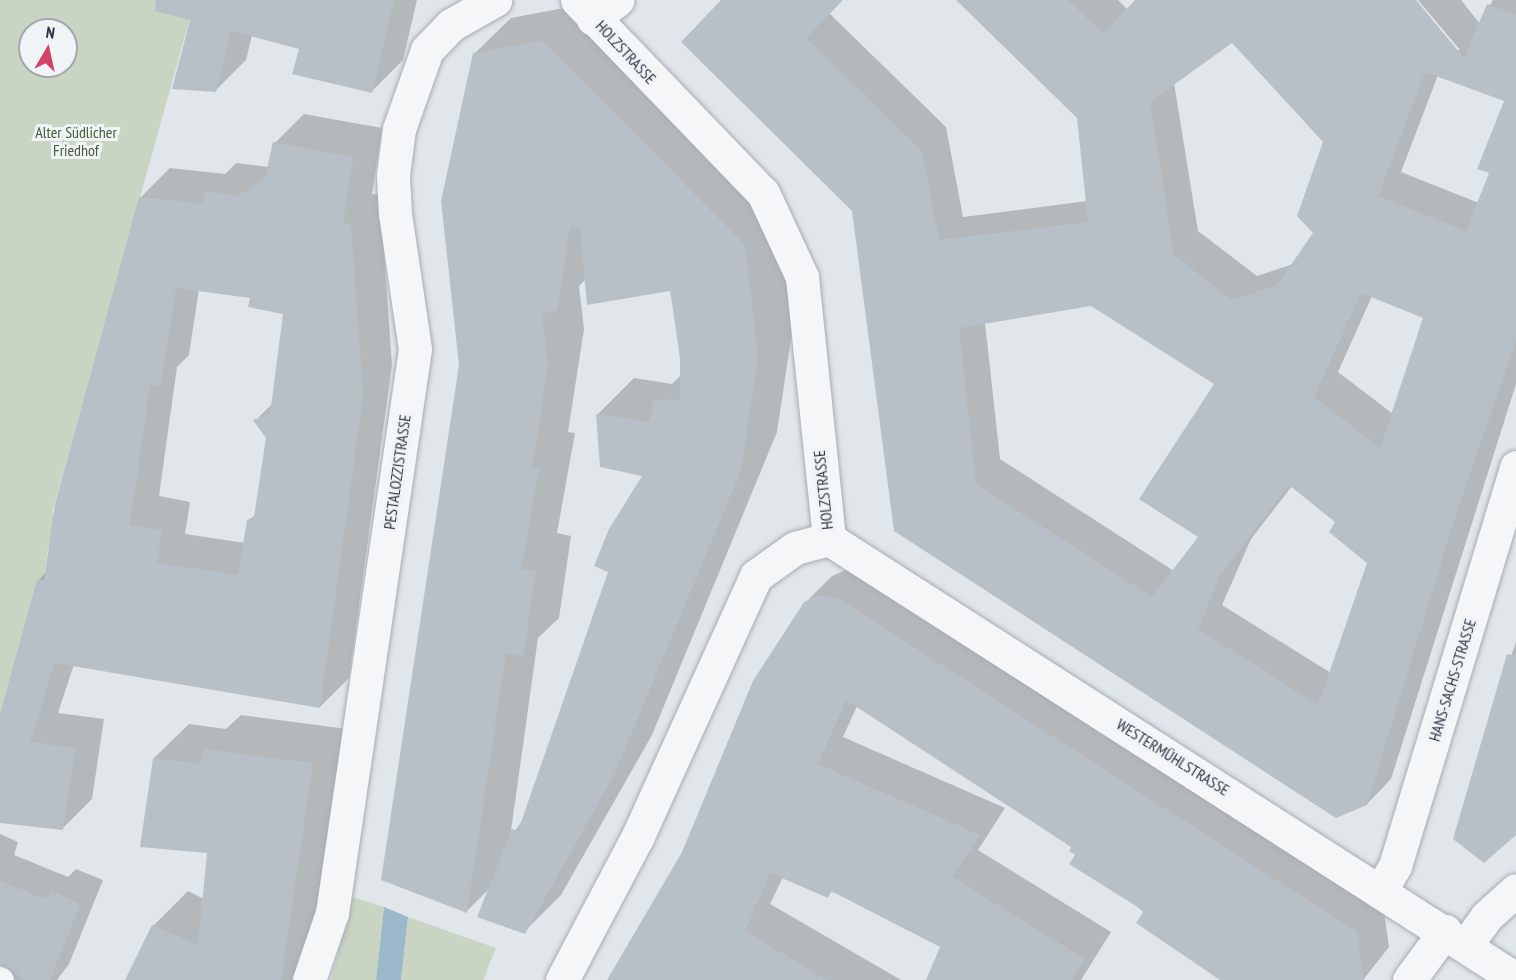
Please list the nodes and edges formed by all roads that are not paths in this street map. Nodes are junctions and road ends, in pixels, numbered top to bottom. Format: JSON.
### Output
{"nodes":[{"id":1,"x":495,"y":0,"type":"edge"},
{"id":2,"x":596,"y":6,"type":"edge"},
{"id":3,"x":1516,"y":467,"type":"edge"},
{"id":4,"x":829,"y":539,"type":"junction"},
{"id":5,"x":1381,"y":890,"type":"junction"},
{"id":6,"x":1516,"y":890,"type":"edge"},
{"id":7,"x":1455,"y":938,"type":"junction"},
{"id":8,"x":1516,"y":979,"type":"edge"},
{"id":9,"x":309,"y":980,"type":"edge"},
{"id":10,"x":562,"y":980,"type":"edge"},
{"id":11,"x":1409,"y":980,"type":"edge"}],
"edges":[{"from":1,"to":9,"type":"street","name":"PESTALOZZISTRASSE"},
{"from":2,"to":4,"type":"street","name":"HOLZSTRASSE"},
{"from":3,"to":5,"type":"street","name":"HANS-SACHS-STRASSE"},
{"from":4,"to":5,"type":"street","name":"WESTERMÜHLSTRASSE"},
{"from":4,"to":10,"type":"street","name":"HOLZSTRASSE"},
{"from":5,"to":7,"type":"street","name":"WESTERMÜHLSTRASSE"},
{"from":6,"to":7,"type":"street"},
{"from":7,"to":8,"type":"street","name":"WESTERMÜHLSTRASSE"},
{"from":7,"to":11,"type":"street"}]}
